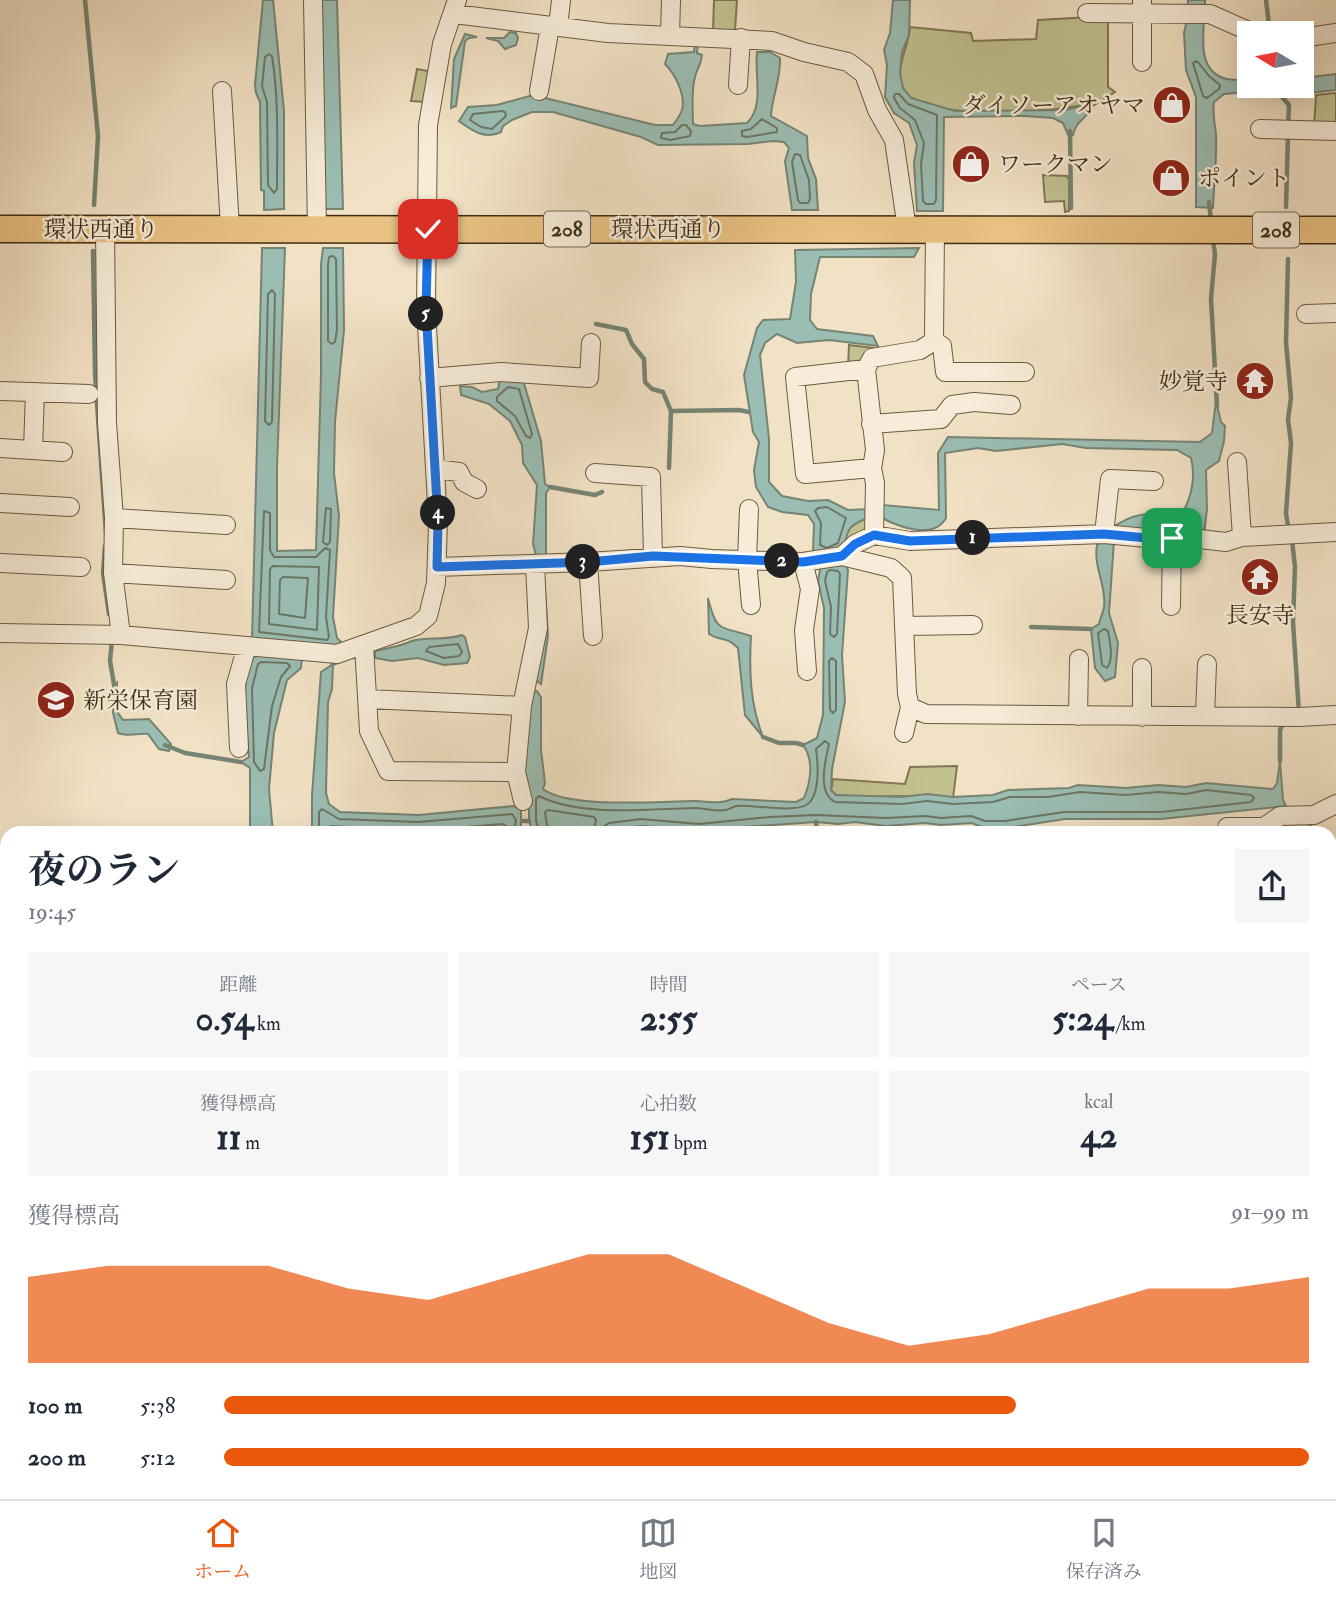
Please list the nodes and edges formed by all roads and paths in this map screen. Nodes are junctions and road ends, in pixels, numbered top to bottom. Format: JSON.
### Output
{"nodes":[{"id":1,"x":313,"y":0,"type":"edge"},
{"id":2,"x":561,"y":0,"type":"edge"},
{"id":3,"x":671,"y":0,"type":"edge"},
{"id":4,"x":1142,"y":6,"type":"edge"},
{"id":5,"x":455,"y":7,"type":"edge"},
{"id":6,"x":1087,"y":13,"type":"dead end"},
{"id":7,"x":1237,"y":26,"type":"edge"},
{"id":8,"x":554,"y":27,"type":"junction"},
{"id":9,"x":1336,"y":33,"type":"edge"},
{"id":10,"x":670,"y":36,"type":"junction"},
{"id":11,"x":1314,"y":36,"type":"edge"},
{"id":12,"x":741,"y":38,"type":"junction"},
{"id":13,"x":1142,"y":62,"type":"dead end"},
{"id":14,"x":738,"y":85,"type":"dead end"},
{"id":15,"x":222,"y":91,"type":"dead end"},
{"id":16,"x":539,"y":91,"type":"dead end"},
{"id":17,"x":1260,"y":129,"type":"dead end"},
{"id":18,"x":1336,"y":131,"type":"edge"},
{"id":19,"x":105,"y":228,"type":"junction"},
{"id":20,"x":230,"y":228,"type":"junction"},
{"id":21,"x":0,"y":229,"type":"edge"},
{"id":22,"x":328,"y":229,"type":"junction"},
{"id":23,"x":428,"y":229,"type":"junction"},
{"id":24,"x":922,"y":229,"type":"junction"},
{"id":25,"x":1336,"y":230,"type":"edge"},
{"id":26,"x":1336,"y":313,"type":"edge"},
{"id":27,"x":1306,"y":314,"type":"dead end"},
{"id":28,"x":934,"y":341,"type":"junction"},
{"id":29,"x":591,"y":343,"type":"dead end"},
{"id":30,"x":866,"y":369,"type":"junction"},
{"id":31,"x":1025,"y":372,"type":"dead end"},
{"id":32,"x":429,"y":379,"type":"junction"},
{"id":33,"x":0,"y":391,"type":"edge"},
{"id":34,"x":35,"y":392,"type":"junction"},
{"id":35,"x":89,"y":394,"type":"dead end"},
{"id":36,"x":1011,"y":405,"type":"dead end"},
{"id":37,"x":871,"y":424,"type":"junction"},
{"id":38,"x":0,"y":448,"type":"edge"},
{"id":39,"x":33,"y":450,"type":"junction"},
{"id":40,"x":63,"y":452,"type":"dead end"},
{"id":41,"x":1237,"y":462,"type":"dead end"},
{"id":42,"x":872,"y":468,"type":"junction"},
{"id":43,"x":435,"y":469,"type":"junction"},
{"id":44,"x":595,"y":473,"type":"dead end"},
{"id":45,"x":1154,"y":481,"type":"dead end"},
{"id":46,"x":477,"y":489,"type":"dead end"},
{"id":47,"x":0,"y":503,"type":"edge"},
{"id":48,"x":70,"y":507,"type":"dead end"},
{"id":49,"x":749,"y":509,"type":"dead end"},
{"id":50,"x":114,"y":518,"type":"junction"},
{"id":51,"x":874,"y":520,"type":"junction"},
{"id":52,"x":226,"y":525,"type":"dead end"},
{"id":53,"x":1336,"y":532,"type":"edge"},
{"id":54,"x":1104,"y":534,"type":"junction"},
{"id":55,"x":1242,"y":537,"type":"junction"},
{"id":56,"x":1172,"y":538,"type":"junction"},
{"id":57,"x":653,"y":556,"type":"junction"},
{"id":58,"x":832,"y":558,"type":"junction"},
{"id":59,"x":747,"y":560,"type":"junction"},
{"id":60,"x":588,"y":562,"type":"junction"},
{"id":61,"x":803,"y":562,"type":"junction"},
{"id":62,"x":0,"y":563,"type":"edge"},
{"id":63,"x":542,"y":564,"type":"junction"},
{"id":64,"x":80,"y":567,"type":"dead end"},
{"id":65,"x":437,"y":567,"type":"junction"},
{"id":66,"x":113,"y":573,"type":"junction"},
{"id":67,"x":226,"y":580,"type":"dead end"},
{"id":68,"x":751,"y":605,"type":"dead end"},
{"id":69,"x":1171,"y":606,"type":"dead end"},
{"id":70,"x":973,"y":625,"type":"dead end"},
{"id":71,"x":904,"y":626,"type":"junction"},
{"id":72,"x":0,"y":633,"type":"edge"},
{"id":73,"x":114,"y":634,"type":"junction"},
{"id":74,"x":593,"y":636,"type":"dead end"},
{"id":75,"x":364,"y":645,"type":"junction"},
{"id":76,"x":251,"y":646,"type":"junction"},
{"id":77,"x":1079,"y":659,"type":"dead end"},
{"id":78,"x":1207,"y":664,"type":"dead end"},
{"id":79,"x":1142,"y":668,"type":"dead end"},
{"id":80,"x":807,"y":671,"type":"dead end"},
{"id":81,"x":367,"y":699,"type":"junction"},
{"id":82,"x":522,"y":706,"type":"junction"},
{"id":83,"x":910,"y":707,"type":"junction"},
{"id":84,"x":1336,"y":715,"type":"edge"},
{"id":85,"x":1078,"y":716,"type":"junction"},
{"id":86,"x":1205,"y":716,"type":"junction"},
{"id":87,"x":1142,"y":717,"type":"junction"},
{"id":88,"x":904,"y":733,"type":"dead end"},
{"id":89,"x":239,"y":748,"type":"dead end"},
{"id":90,"x":516,"y":772,"type":"junction"},
{"id":91,"x":523,"y":801,"type":"dead end"},
{"id":92,"x":1336,"y":804,"type":"edge"},
{"id":93,"x":1265,"y":826,"type":"edge"}],
"edges":[{"from":1,"to":22,"type":"street"},
{"from":2,"to":8,"type":"street"},
{"from":3,"to":10,"type":"street"},
{"from":4,"to":6,"type":"street"},
{"from":4,"to":7,"type":"street"},
{"from":4,"to":13,"type":"street"},
{"from":5,"to":8,"type":"street"},
{"from":5,"to":23,"type":"street"},
{"from":8,"to":10,"type":"street"},
{"from":8,"to":16,"type":"street"},
{"from":9,"to":11,"type":"street"},
{"from":10,"to":12,"type":"street"},
{"from":12,"to":14,"type":"street"},
{"from":12,"to":24,"type":"street"},
{"from":15,"to":20,"type":"street"},
{"from":17,"to":18,"type":"street"},
{"from":19,"to":20,"type":"highway","name":"環状西通り","number":"208"},
{"from":19,"to":21,"type":"highway","name":"環状西通り","number":"208"},
{"from":19,"to":50,"type":"street"},
{"from":20,"to":22,"type":"highway","name":"環状西通り","number":"208"},
{"from":22,"to":23,"type":"highway","name":"環状西通り","number":"208"},
{"from":23,"to":24,"type":"highway","name":"環状西通り","number":"208"},
{"from":23,"to":32,"type":"street"},
{"from":24,"to":25,"type":"highway","name":"環状西通り","number":"208"},
{"from":24,"to":28,"type":"street"},
{"from":26,"to":27,"type":"street"},
{"from":28,"to":30,"type":"street"},
{"from":28,"to":31,"type":"street"},
{"from":29,"to":32,"type":"street"},
{"from":30,"to":37,"type":"street"},
{"from":30,"to":42,"type":"street"},
{"from":32,"to":43,"type":"street"},
{"from":33,"to":34,"type":"street"},
{"from":34,"to":35,"type":"street"},
{"from":34,"to":39,"type":"street"},
{"from":36,"to":37,"type":"street"},
{"from":37,"to":42,"type":"street"},
{"from":38,"to":39,"type":"street"},
{"from":39,"to":40,"type":"street"},
{"from":41,"to":55,"type":"street"},
{"from":42,"to":51,"type":"street"},
{"from":43,"to":46,"type":"street"},
{"from":43,"to":65,"type":"street"},
{"from":44,"to":57,"type":"street"},
{"from":45,"to":54,"type":"street"},
{"from":47,"to":48,"type":"street"},
{"from":49,"to":59,"type":"street"},
{"from":50,"to":52,"type":"street"},
{"from":50,"to":66,"type":"street"},
{"from":51,"to":54,"type":"street"},
{"from":51,"to":58,"type":"street"},
{"from":53,"to":55,"type":"street"},
{"from":54,"to":56,"type":"street"},
{"from":55,"to":56,"type":"street"},
{"from":56,"to":69,"type":"street"},
{"from":57,"to":59,"type":"street"},
{"from":57,"to":60,"type":"street"},
{"from":58,"to":61,"type":"street"},
{"from":58,"to":71,"type":"street"},
{"from":59,"to":61,"type":"street"},
{"from":59,"to":68,"type":"street"},
{"from":60,"to":63,"type":"street"},
{"from":60,"to":74,"type":"street"},
{"from":61,"to":80,"type":"street"},
{"from":62,"to":64,"type":"street"},
{"from":63,"to":65,"type":"street"},
{"from":63,"to":82,"type":"street"},
{"from":65,"to":75,"type":"street"},
{"from":66,"to":67,"type":"street"},
{"from":66,"to":73,"type":"street"},
{"from":70,"to":71,"type":"street"},
{"from":71,"to":83,"type":"street"},
{"from":72,"to":73,"type":"street"},
{"from":73,"to":76,"type":"street"},
{"from":75,"to":76,"type":"street"},
{"from":75,"to":81,"type":"street"},
{"from":76,"to":89,"type":"street"},
{"from":77,"to":85,"type":"street"},
{"from":78,"to":86,"type":"street"},
{"from":79,"to":87,"type":"street"},
{"from":81,"to":82,"type":"street"},
{"from":81,"to":90,"type":"street"},
{"from":82,"to":90,"type":"street"},
{"from":83,"to":85,"type":"street"},
{"from":83,"to":88,"type":"street"},
{"from":84,"to":86,"type":"street"},
{"from":85,"to":87,"type":"street"},
{"from":86,"to":87,"type":"street"},
{"from":90,"to":91,"type":"street"},
{"from":92,"to":93,"type":"street"}]}
